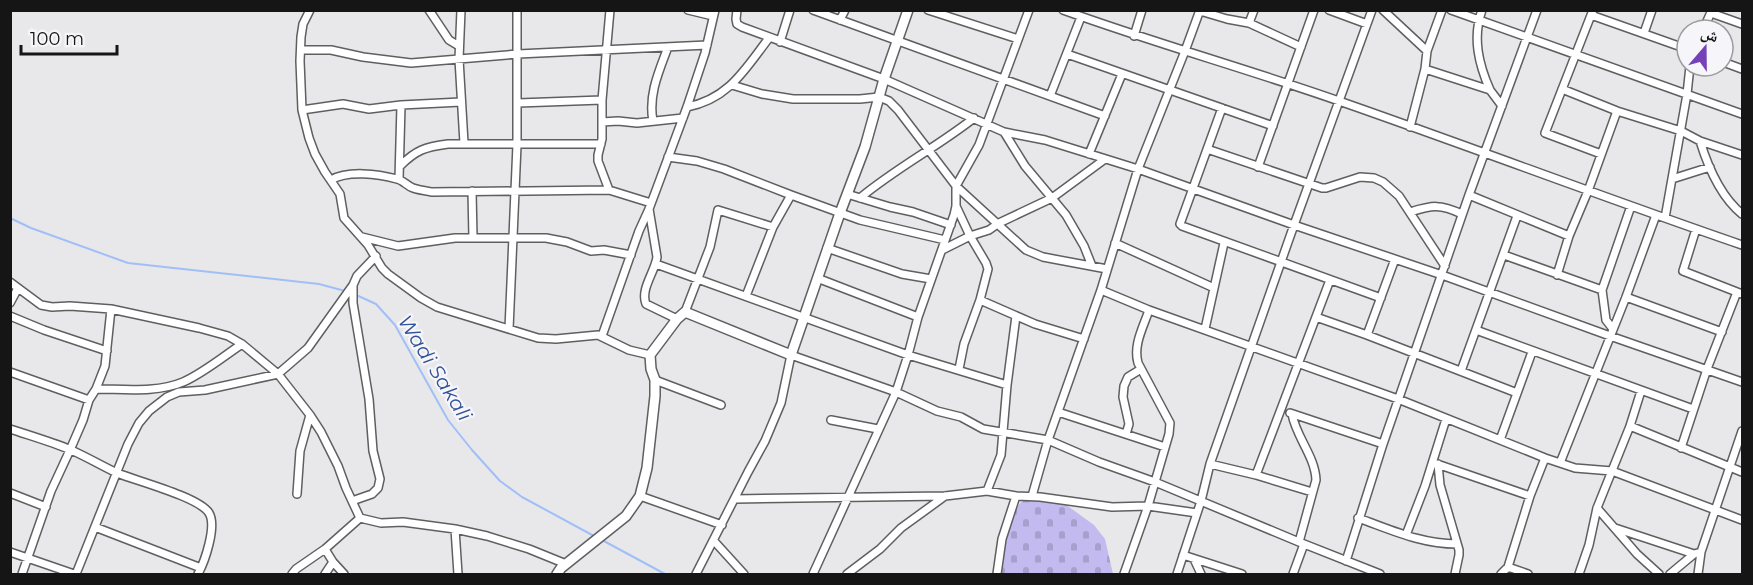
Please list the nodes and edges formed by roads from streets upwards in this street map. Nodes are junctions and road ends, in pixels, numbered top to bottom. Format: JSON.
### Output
{"nodes":[{"id":1,"x":310,"y":10,"type":"edge"},
{"id":2,"x":429,"y":10,"type":"edge"},
{"id":3,"x":461,"y":10,"type":"edge"},
{"id":4,"x":517,"y":10,"type":"edge"},
{"id":5,"x":610,"y":10,"type":"edge"},
{"id":6,"x":688,"y":10,"type":"edge"},
{"id":7,"x":738,"y":10,"type":"edge"},
{"id":8,"x":790,"y":10,"type":"edge"},
{"id":9,"x":813,"y":10,"type":"edge"},
{"id":10,"x":845,"y":10,"type":"edge"},
{"id":11,"x":908,"y":10,"type":"edge"},
{"id":12,"x":928,"y":10,"type":"edge"},
{"id":13,"x":1029,"y":10,"type":"edge"},
{"id":14,"x":1063,"y":10,"type":"edge"},
{"id":15,"x":1142,"y":10,"type":"edge"},
{"id":16,"x":1254,"y":10,"type":"edge"},
{"id":17,"x":1314,"y":10,"type":"edge"},
{"id":18,"x":1329,"y":10,"type":"edge"},
{"id":19,"x":1372,"y":10,"type":"edge"},
{"id":20,"x":1383,"y":10,"type":"edge"},
{"id":21,"x":1442,"y":10,"type":"edge"},
{"id":22,"x":1451,"y":10,"type":"edge"},
{"id":23,"x":1482,"y":10,"type":"edge"},
{"id":24,"x":1537,"y":10,"type":"edge"},
{"id":25,"x":1652,"y":10,"type":"edge"},
{"id":26,"x":1200,"y":11,"type":"edge"},
{"id":27,"x":1711,"y":12,"type":"edge"},
{"id":28,"x":714,"y":13,"type":"edge"},
{"id":29,"x":1592,"y":13,"type":"edge"},
{"id":30,"x":1081,"y":17,"type":"junction"},
{"id":31,"x":840,"y":20,"type":"junction"},
{"id":32,"x":1479,"y":20,"type":"junction"},
{"id":33,"x":1250,"y":23,"type":"junction"},
{"id":34,"x":1367,"y":24,"type":"junction"},
{"id":35,"x":1743,"y":24,"type":"edge"},
{"id":36,"x":1644,"y":33,"type":"junction"},
{"id":37,"x":1134,"y":36,"type":"junction"},
{"id":38,"x":1527,"y":37,"type":"junction"},
{"id":39,"x":769,"y":38,"type":"junction"},
{"id":40,"x":1018,"y":39,"type":"junction"},
{"id":41,"x":897,"y":41,"type":"junction"},
{"id":42,"x":780,"y":42,"type":"junction"},
{"id":43,"x":707,"y":45,"type":"junction"},
{"id":44,"x":1675,"y":45,"type":"edge"},
{"id":45,"x":459,"y":46,"type":"junction"},
{"id":46,"x":668,"y":47,"type":"junction"},
{"id":47,"x":1301,"y":47,"type":"junction"},
{"id":48,"x":301,"y":50,"type":"junction"},
{"id":49,"x":608,"y":50,"type":"junction"},
{"id":50,"x":1185,"y":51,"type":"junction"},
{"id":51,"x":1427,"y":51,"type":"junction"},
{"id":52,"x":518,"y":54,"type":"junction"},
{"id":53,"x":1066,"y":54,"type":"junction"},
{"id":54,"x":1576,"y":54,"type":"junction"},
{"id":55,"x":459,"y":59,"type":"junction"},
{"id":56,"x":1425,"y":69,"type":"junction"},
{"id":57,"x":1122,"y":74,"type":"junction"},
{"id":58,"x":1689,"y":78,"type":"edge"},
{"id":59,"x":884,"y":79,"type":"junction"},
{"id":60,"x":1003,"y":80,"type":"junction"},
{"id":61,"x":1288,"y":84,"type":"junction"},
{"id":62,"x":732,"y":85,"type":"junction"},
{"id":63,"x":1562,"y":89,"type":"junction"},
{"id":64,"x":1490,"y":90,"type":"junction"},
{"id":65,"x":1170,"y":91,"type":"junction"},
{"id":66,"x":1687,"y":94,"type":"junction"},
{"id":67,"x":1050,"y":96,"type":"junction"},
{"id":68,"x":879,"y":97,"type":"junction"},
{"id":69,"x":602,"y":100,"type":"junction"},
{"id":70,"x":1340,"y":101,"type":"junction"},
{"id":71,"x":461,"y":102,"type":"junction"},
{"id":72,"x":518,"y":103,"type":"junction"},
{"id":73,"x":401,"y":105,"type":"junction"},
{"id":74,"x":1502,"y":106,"type":"junction"},
{"id":75,"x":687,"y":107,"type":"junction"},
{"id":76,"x":1222,"y":108,"type":"junction"},
{"id":77,"x":302,"y":110,"type":"junction"},
{"id":78,"x":1617,"y":111,"type":"junction"},
{"id":79,"x":1743,"y":114,"type":"edge"},
{"id":80,"x":1106,"y":116,"type":"junction"},
{"id":81,"x":683,"y":118,"type":"junction"},
{"id":82,"x":974,"y":118,"type":"junction"},
{"id":83,"x":653,"y":121,"type":"junction"},
{"id":84,"x":602,"y":122,"type":"junction"},
{"id":85,"x":987,"y":123,"type":"junction"},
{"id":86,"x":1273,"y":126,"type":"junction"},
{"id":87,"x":1410,"y":127,"type":"junction"},
{"id":88,"x":1681,"y":131,"type":"junction"},
{"id":89,"x":1004,"y":132,"type":"junction"},
{"id":90,"x":1700,"y":141,"type":"junction"},
{"id":91,"x":464,"y":143,"type":"junction"},
{"id":92,"x":601,"y":144,"type":"junction"},
{"id":93,"x":517,"y":145,"type":"junction"},
{"id":94,"x":1207,"y":149,"type":"junction"},
{"id":95,"x":929,"y":150,"type":"junction"},
{"id":96,"x":1089,"y":154,"type":"junction"},
{"id":97,"x":1484,"y":154,"type":"junction"},
{"id":98,"x":1601,"y":154,"type":"junction"},
{"id":99,"x":1743,"y":155,"type":"edge"},
{"id":100,"x":668,"y":157,"type":"junction"},
{"id":101,"x":1106,"y":159,"type":"junction"},
{"id":102,"x":400,"y":166,"type":"junction"},
{"id":103,"x":1258,"y":167,"type":"junction"},
{"id":104,"x":1710,"y":167,"type":"junction"},
{"id":105,"x":1138,"y":169,"type":"junction"},
{"id":106,"x":399,"y":179,"type":"junction"},
{"id":107,"x":1672,"y":179,"type":"junction"},
{"id":108,"x":331,"y":180,"type":"junction"},
{"id":109,"x":1310,"y":185,"type":"junction"},
{"id":110,"x":956,"y":186,"type":"junction"},
{"id":111,"x":1192,"y":188,"type":"junction"},
{"id":112,"x":609,"y":190,"type":"junction"},
{"id":113,"x":472,"y":191,"type":"junction"},
{"id":114,"x":1588,"y":191,"type":"junction"},
{"id":115,"x":515,"y":192,"type":"junction"},
{"id":116,"x":847,"y":194,"type":"junction"},
{"id":117,"x":791,"y":195,"type":"junction"},
{"id":118,"x":1469,"y":195,"type":"junction"},
{"id":119,"x":860,"y":198,"type":"junction"},
{"id":120,"x":1052,"y":198,"type":"junction"},
{"id":121,"x":650,"y":206,"type":"junction"},
{"id":122,"x":956,"y":206,"type":"junction"},
{"id":123,"x":1631,"y":206,"type":"junction"},
{"id":124,"x":1410,"y":212,"type":"junction"},
{"id":125,"x":840,"y":213,"type":"junction"},
{"id":126,"x":1462,"y":214,"type":"junction"},
{"id":127,"x":1743,"y":214,"type":"edge"},
{"id":128,"x":1656,"y":215,"type":"junction"},
{"id":129,"x":1517,"y":216,"type":"junction"},
{"id":130,"x":1665,"y":218,"type":"junction"},
{"id":131,"x":999,"y":224,"type":"junction"},
{"id":132,"x":951,"y":225,"type":"junction"},
{"id":133,"x":1294,"y":225,"type":"junction"},
{"id":134,"x":773,"y":227,"type":"junction"},
{"id":135,"x":1696,"y":229,"type":"junction"},
{"id":136,"x":970,"y":236,"type":"junction"},
{"id":137,"x":1569,"y":236,"type":"junction"},
{"id":138,"x":362,"y":237,"type":"junction"},
{"id":139,"x":514,"y":237,"type":"junction"},
{"id":140,"x":473,"y":238,"type":"junction"},
{"id":141,"x":945,"y":240,"type":"junction"},
{"id":142,"x":1115,"y":243,"type":"junction"},
{"id":143,"x":1224,"y":243,"type":"junction"},
{"id":144,"x":1743,"y":245,"type":"edge"},
{"id":145,"x":827,"y":248,"type":"junction"},
{"id":146,"x":942,"y":250,"type":"junction"},
{"id":147,"x":631,"y":255,"type":"junction"},
{"id":148,"x":1504,"y":255,"type":"junction"},
{"id":149,"x":376,"y":256,"type":"junction"},
{"id":150,"x":1395,"y":259,"type":"junction"},
{"id":151,"x":1281,"y":261,"type":"junction"},
{"id":152,"x":656,"y":264,"type":"junction"},
{"id":153,"x":1092,"y":266,"type":"junction"},
{"id":154,"x":1445,"y":266,"type":"junction"},
{"id":155,"x":1107,"y":269,"type":"junction"},
{"id":156,"x":1443,"y":275,"type":"junction"},
{"id":157,"x":1557,"y":275,"type":"junction"},
{"id":158,"x":817,"y":278,"type":"junction"},
{"id":159,"x":698,"y":279,"type":"junction"},
{"id":160,"x":931,"y":279,"type":"junction"},
{"id":161,"x":1330,"y":280,"type":"junction"},
{"id":162,"x":10,"y":282,"type":"edge"},
{"id":163,"x":353,"y":285,"type":"junction"},
{"id":164,"x":18,"y":288,"type":"junction"},
{"id":165,"x":1214,"y":288,"type":"junction"},
{"id":166,"x":1101,"y":290,"type":"junction"},
{"id":167,"x":1602,"y":290,"type":"junction"},
{"id":168,"x":1490,"y":292,"type":"junction"},
{"id":169,"x":1740,"y":293,"type":"edge"},
{"id":170,"x":746,"y":296,"type":"junction"},
{"id":171,"x":1626,"y":297,"type":"junction"},
{"id":172,"x":1381,"y":298,"type":"junction"},
{"id":173,"x":980,"y":300,"type":"junction"},
{"id":174,"x":10,"y":303,"type":"edge"},
{"id":175,"x":111,"y":309,"type":"junction"},
{"id":176,"x":1149,"y":310,"type":"junction"},
{"id":177,"x":10,"y":316,"type":"edge"},
{"id":178,"x":681,"y":316,"type":"junction"},
{"id":179,"x":918,"y":316,"type":"junction"},
{"id":180,"x":1016,"y":316,"type":"junction"},
{"id":181,"x":803,"y":317,"type":"junction"},
{"id":182,"x":1316,"y":317,"type":"junction"},
{"id":183,"x":508,"y":329,"type":"junction"},
{"id":184,"x":1205,"y":329,"type":"junction"},
{"id":185,"x":1476,"y":330,"type":"junction"},
{"id":186,"x":1722,"y":332,"type":"junction"},
{"id":187,"x":1611,"y":333,"type":"junction"},
{"id":188,"x":1367,"y":335,"type":"junction"},
{"id":189,"x":602,"y":336,"type":"junction"},
{"id":190,"x":1084,"y":339,"type":"junction"},
{"id":191,"x":242,"y":344,"type":"junction"},
{"id":192,"x":1251,"y":346,"type":"junction"},
{"id":193,"x":107,"y":351,"type":"junction"},
{"id":194,"x":1532,"y":352,"type":"junction"},
{"id":195,"x":1415,"y":354,"type":"junction"},
{"id":196,"x":650,"y":355,"type":"junction"},
{"id":197,"x":791,"y":355,"type":"junction"},
{"id":198,"x":908,"y":355,"type":"junction"},
{"id":199,"x":1299,"y":363,"type":"junction"},
{"id":200,"x":959,"y":369,"type":"junction"},
{"id":201,"x":1141,"y":369,"type":"junction"},
{"id":202,"x":1707,"y":369,"type":"junction"},
{"id":203,"x":1461,"y":371,"type":"junction"},
{"id":204,"x":10,"y":372,"type":"edge"},
{"id":205,"x":279,"y":374,"type":"junction"},
{"id":206,"x":1596,"y":374,"type":"junction"},
{"id":207,"x":655,"y":380,"type":"junction"},
{"id":208,"x":1743,"y":382,"type":"edge"},
{"id":209,"x":1007,"y":385,"type":"junction"},
{"id":210,"x":172,"y":386,"type":"junction"},
{"id":211,"x":96,"y":389,"type":"junction"},
{"id":212,"x":1641,"y":391,"type":"junction"},
{"id":213,"x":179,"y":392,"type":"junction"},
{"id":214,"x":896,"y":392,"type":"junction"},
{"id":215,"x":1517,"y":393,"type":"junction"},
{"id":216,"x":1398,"y":399,"type":"junction"},
{"id":217,"x":89,"y":400,"type":"junction"},
{"id":218,"x":721,"y":405,"type":"dead end"},
{"id":219,"x":1693,"y":409,"type":"junction"},
{"id":220,"x":1282,"y":410,"type":"junction"},
{"id":221,"x":1058,"y":412,"type":"junction"},
{"id":222,"x":310,"y":414,"type":"junction"},
{"id":223,"x":1292,"y":414,"type":"junction"},
{"id":224,"x":1446,"y":418,"type":"junction"},
{"id":225,"x":831,"y":420,"type":"dead end"},
{"id":226,"x":1630,"y":426,"type":"junction"},
{"id":227,"x":10,"y":429,"type":"edge"},
{"id":228,"x":878,"y":429,"type":"junction"},
{"id":229,"x":1002,"y":431,"type":"junction"},
{"id":230,"x":1743,"y":431,"type":"edge"},
{"id":231,"x":1126,"y":434,"type":"junction"},
{"id":232,"x":1048,"y":440,"type":"junction"},
{"id":233,"x":1500,"y":440,"type":"junction"},
{"id":234,"x":1383,"y":444,"type":"junction"},
{"id":235,"x":1165,"y":447,"type":"junction"},
{"id":236,"x":1681,"y":448,"type":"junction"},
{"id":237,"x":70,"y":450,"type":"junction"},
{"id":238,"x":1545,"y":458,"type":"junction"},
{"id":239,"x":1435,"y":463,"type":"junction"},
{"id":240,"x":1210,"y":464,"type":"junction"},
{"id":241,"x":1560,"y":464,"type":"junction"},
{"id":242,"x":1731,"y":468,"type":"junction"},
{"id":243,"x":1612,"y":471,"type":"junction"},
{"id":244,"x":1743,"y":472,"type":"edge"},
{"id":245,"x":117,"y":473,"type":"junction"},
{"id":246,"x":1256,"y":475,"type":"junction"},
{"id":247,"x":1155,"y":482,"type":"junction"},
{"id":248,"x":987,"y":491,"type":"junction"},
{"id":249,"x":1312,"y":492,"type":"junction"},
{"id":250,"x":10,"y":493,"type":"edge"},
{"id":251,"x":297,"y":494,"type":"dead end"},
{"id":252,"x":640,"y":496,"type":"junction"},
{"id":253,"x":945,"y":496,"type":"junction"},
{"id":254,"x":1016,"y":496,"type":"junction"},
{"id":255,"x":1032,"y":496,"type":"junction"},
{"id":256,"x":1530,"y":496,"type":"junction"},
{"id":257,"x":849,"y":497,"type":"junction"},
{"id":258,"x":735,"y":499,"type":"junction"},
{"id":259,"x":352,"y":501,"type":"junction"},
{"id":260,"x":1201,"y":501,"type":"junction"},
{"id":261,"x":1148,"y":506,"type":"junction"},
{"id":262,"x":46,"y":507,"type":"junction"},
{"id":263,"x":1597,"y":508,"type":"junction"},
{"id":264,"x":1715,"y":510,"type":"junction"},
{"id":265,"x":1197,"y":513,"type":"junction"},
{"id":266,"x":360,"y":518,"type":"junction"},
{"id":267,"x":1359,"y":518,"type":"junction"},
{"id":268,"x":1743,"y":520,"type":"edge"},
{"id":269,"x":722,"y":525,"type":"junction"},
{"id":270,"x":95,"y":527,"type":"junction"},
{"id":271,"x":455,"y":528,"type":"junction"},
{"id":272,"x":1615,"y":528,"type":"junction"},
{"id":273,"x":1406,"y":535,"type":"junction"},
{"id":274,"x":714,"y":541,"type":"junction"},
{"id":275,"x":1301,"y":543,"type":"junction"},
{"id":276,"x":1457,"y":544,"type":"junction"},
{"id":277,"x":325,"y":549,"type":"junction"},
{"id":278,"x":10,"y":552,"type":"edge"},
{"id":279,"x":1698,"y":553,"type":"junction"},
{"id":280,"x":1184,"y":555,"type":"junction"},
{"id":281,"x":28,"y":558,"type":"junction"},
{"id":282,"x":1194,"y":559,"type":"junction"},
{"id":283,"x":1346,"y":561,"type":"junction"},
{"id":284,"x":333,"y":562,"type":"junction"},
{"id":285,"x":566,"y":564,"type":"junction"},
{"id":286,"x":1508,"y":567,"type":"junction"},
{"id":287,"x":201,"y":573,"type":"edge"},
{"id":288,"x":22,"y":574,"type":"edge"},
{"id":289,"x":75,"y":574,"type":"edge"},
{"id":290,"x":292,"y":574,"type":"edge"},
{"id":291,"x":325,"y":574,"type":"edge"},
{"id":292,"x":344,"y":574,"type":"edge"},
{"id":293,"x":458,"y":574,"type":"edge"},
{"id":294,"x":557,"y":574,"type":"edge"},
{"id":295,"x":696,"y":574,"type":"edge"},
{"id":296,"x":744,"y":574,"type":"edge"},
{"id":297,"x":813,"y":574,"type":"edge"},
{"id":298,"x":847,"y":574,"type":"edge"},
{"id":299,"x":997,"y":574,"type":"edge"},
{"id":300,"x":1124,"y":574,"type":"edge"},
{"id":301,"x":1178,"y":574,"type":"edge"},
{"id":302,"x":1201,"y":574,"type":"edge"},
{"id":303,"x":1239,"y":574,"type":"edge"},
{"id":304,"x":1293,"y":574,"type":"edge"},
{"id":305,"x":1380,"y":574,"type":"edge"},
{"id":306,"x":1455,"y":574,"type":"edge"},
{"id":307,"x":1501,"y":574,"type":"edge"},
{"id":308,"x":1525,"y":574,"type":"edge"},
{"id":309,"x":1579,"y":574,"type":"edge"},
{"id":310,"x":1659,"y":574,"type":"edge"},
{"id":311,"x":1670,"y":574,"type":"edge"},
{"id":312,"x":1698,"y":574,"type":"edge"}],
"edges":[{"from":1,"to":48,"type":"street"},
{"from":2,"to":45,"type":"street"},
{"from":3,"to":45,"type":"street"},
{"from":4,"to":52,"type":"street"},
{"from":5,"to":49,"type":"street"},
{"from":6,"to":28,"type":"street"},
{"from":7,"to":39,"type":"street"},
{"from":8,"to":42,"type":"street"},
{"from":9,"to":31,"type":"street"},
{"from":10,"to":31,"type":"street"},
{"from":11,"to":41,"type":"street"},
{"from":12,"to":40,"type":"street"},
{"from":13,"to":40,"type":"street"},
{"from":14,"to":30,"type":"street"},
{"from":15,"to":37,"type":"street"},
{"from":16,"to":33,"type":"street"},
{"from":17,"to":47,"type":"street"},
{"from":18,"to":34,"type":"street"},
{"from":19,"to":34,"type":"street"},
{"from":20,"to":51,"type":"street"},
{"from":21,"to":51,"type":"street"},
{"from":22,"to":32,"type":"street"},
{"from":23,"to":32,"type":"street"},
{"from":24,"to":38,"type":"street"},
{"from":25,"to":36,"type":"street"},
{"from":26,"to":33,"type":"street"},
{"from":26,"to":50,"type":"street"},
{"from":27,"to":35,"type":"street"},
{"from":28,"to":43,"type":"street"},
{"from":29,"to":36,"type":"street"},
{"from":29,"to":54,"type":"street"},
{"from":30,"to":37,"type":"street"},
{"from":30,"to":53,"type":"street"},
{"from":31,"to":41,"type":"street"},
{"from":32,"to":38,"type":"street"},
{"from":32,"to":64,"type":"street"},
{"from":33,"to":47,"type":"street"},
{"from":34,"to":70,"type":"street"},
{"from":36,"to":44,"type":"street"},
{"from":37,"to":50,"type":"street"},
{"from":38,"to":54,"type":"street"},
{"from":38,"to":74,"type":"street"},
{"from":39,"to":42,"type":"street"},
{"from":39,"to":62,"type":"street"},
{"from":40,"to":60,"type":"street"},
{"from":41,"to":59,"type":"street"},
{"from":41,"to":60,"type":"street"},
{"from":42,"to":59,"type":"street"},
{"from":43,"to":46,"type":"street"},
{"from":43,"to":75,"type":"street"},
{"from":45,"to":55,"type":"street"},
{"from":46,"to":49,"type":"street"},
{"from":46,"to":83,"type":"street"},
{"from":47,"to":61,"type":"street"},
{"from":48,"to":55,"type":"street"},
{"from":48,"to":77,"type":"street"},
{"from":49,"to":52,"type":"street"},
{"from":49,"to":69,"type":"street"},
{"from":50,"to":61,"type":"street"},
{"from":50,"to":65,"type":"street"},
{"from":51,"to":56,"type":"street"},
{"from":52,"to":55,"type":"street"},
{"from":52,"to":72,"type":"street"},
{"from":53,"to":57,"type":"street"},
{"from":53,"to":67,"type":"street"},
{"from":54,"to":63,"type":"street"},
{"from":54,"to":66,"type":"street"},
{"from":55,"to":71,"type":"street"},
{"from":56,"to":64,"type":"street"},
{"from":56,"to":87,"type":"street"},
{"from":57,"to":65,"type":"street"},
{"from":57,"to":80,"type":"street"},
{"from":58,"to":66,"type":"street"},
{"from":59,"to":68,"type":"street"},
{"from":59,"to":82,"type":"street"},
{"from":60,"to":67,"type":"street"},
{"from":60,"to":85,"type":"street"},
{"from":61,"to":70,"type":"street"},
{"from":61,"to":86,"type":"street"},
{"from":62,"to":68,"type":"street"},
{"from":62,"to":75,"type":"street"},
{"from":63,"to":78,"type":"street"},
{"from":63,"to":98,"type":"street"},
{"from":64,"to":74,"type":"street"},
{"from":65,"to":76,"type":"street"},
{"from":65,"to":105,"type":"street"},
{"from":66,"to":79,"type":"street"},
{"from":66,"to":88,"type":"street"},
{"from":67,"to":80,"type":"street"},
{"from":68,"to":95,"type":"street"},
{"from":68,"to":116,"type":"street"},
{"from":69,"to":72,"type":"street"},
{"from":69,"to":84,"type":"street"},
{"from":70,"to":87,"type":"street"},
{"from":70,"to":109,"type":"street"},
{"from":71,"to":73,"type":"street"},
{"from":71,"to":91,"type":"street"},
{"from":72,"to":93,"type":"street"},
{"from":73,"to":77,"type":"street"},
{"from":73,"to":102,"type":"street"},
{"from":74,"to":97,"type":"street"},
{"from":75,"to":81,"type":"street"},
{"from":76,"to":86,"type":"street"},
{"from":76,"to":94,"type":"street"},
{"from":77,"to":108,"type":"street"},
{"from":78,"to":88,"type":"street"},
{"from":78,"to":98,"type":"street"},
{"from":80,"to":96,"type":"street"},
{"from":81,"to":83,"type":"street"},
{"from":81,"to":100,"type":"street"},
{"from":82,"to":85,"type":"street"},
{"from":82,"to":95,"type":"street"},
{"from":83,"to":84,"type":"street"},
{"from":84,"to":92,"type":"street"},
{"from":85,"to":89,"type":"street"},
{"from":85,"to":110,"type":"street"},
{"from":86,"to":103,"type":"street"},
{"from":87,"to":97,"type":"street"},
{"from":88,"to":90,"type":"street"},
{"from":88,"to":107,"type":"street"},
{"from":89,"to":96,"type":"street"},
{"from":89,"to":120,"type":"street"},
{"from":90,"to":99,"type":"street"},
{"from":90,"to":104,"type":"street"},
{"from":91,"to":93,"type":"street"},
{"from":91,"to":102,"type":"street"},
{"from":92,"to":93,"type":"street"},
{"from":92,"to":112,"type":"street"},
{"from":93,"to":115,"type":"street"},
{"from":94,"to":103,"type":"street"},
{"from":94,"to":111,"type":"street"},
{"from":95,"to":110,"type":"street"},
{"from":95,"to":119,"type":"street"},
{"from":96,"to":101,"type":"street"},
{"from":97,"to":114,"type":"street"},
{"from":97,"to":118,"type":"street"},
{"from":98,"to":114,"type":"street"},
{"from":100,"to":117,"type":"street"},
{"from":100,"to":121,"type":"street"},
{"from":101,"to":105,"type":"street"},
{"from":101,"to":120,"type":"street"},
{"from":102,"to":106,"type":"street"},
{"from":103,"to":109,"type":"street"},
{"from":104,"to":107,"type":"street"},
{"from":104,"to":127,"type":"street"},
{"from":105,"to":111,"type":"street"},
{"from":105,"to":142,"type":"street"},
{"from":106,"to":108,"type":"street"},
{"from":106,"to":113,"type":"street"},
{"from":107,"to":130,"type":"street"},
{"from":108,"to":138,"type":"street"},
{"from":109,"to":124,"type":"street"},
{"from":109,"to":133,"type":"street"},
{"from":110,"to":122,"type":"street"},
{"from":110,"to":131,"type":"street"},
{"from":111,"to":133,"type":"street"},
{"from":111,"to":143,"type":"street"},
{"from":112,"to":115,"type":"street"},
{"from":112,"to":121,"type":"street"},
{"from":113,"to":115,"type":"street"},
{"from":113,"to":140,"type":"street"},
{"from":114,"to":123,"type":"street"},
{"from":114,"to":137,"type":"street"},
{"from":115,"to":139,"type":"street"},
{"from":116,"to":119,"type":"street"},
{"from":116,"to":125,"type":"street"},
{"from":117,"to":125,"type":"street"},
{"from":117,"to":134,"type":"street"},
{"from":118,"to":126,"type":"street"},
{"from":118,"to":129,"type":"street"},
{"from":119,"to":132,"type":"street"},
{"from":120,"to":131,"type":"street"},
{"from":120,"to":153,"type":"street"},
{"from":121,"to":147,"type":"street"},
{"from":121,"to":152,"type":"street"},
{"from":122,"to":132,"type":"street"},
{"from":122,"to":136,"type":"street"},
{"from":123,"to":128,"type":"street"},
{"from":123,"to":167,"type":"street"},
{"from":124,"to":126,"type":"street"},
{"from":124,"to":154,"type":"street"},
{"from":125,"to":141,"type":"street"},
{"from":125,"to":145,"type":"street"},
{"from":126,"to":154,"type":"street"},
{"from":128,"to":130,"type":"street"},
{"from":128,"to":171,"type":"street"},
{"from":129,"to":137,"type":"street"},
{"from":129,"to":148,"type":"street"},
{"from":130,"to":135,"type":"street"},
{"from":131,"to":136,"type":"street"},
{"from":131,"to":153,"type":"street"},
{"from":132,"to":141,"type":"street"},
{"from":133,"to":150,"type":"street"},
{"from":133,"to":151,"type":"street"},
{"from":134,"to":159,"type":"street"},
{"from":134,"to":170,"type":"street"},
{"from":135,"to":144,"type":"street"},
{"from":135,"to":169,"type":"street"},
{"from":136,"to":146,"type":"street"},
{"from":136,"to":173,"type":"street"},
{"from":137,"to":157,"type":"street"},
{"from":138,"to":140,"type":"street"},
{"from":138,"to":149,"type":"street"},
{"from":139,"to":140,"type":"street"},
{"from":139,"to":147,"type":"street"},
{"from":139,"to":183,"type":"street"},
{"from":141,"to":146,"type":"street"},
{"from":142,"to":155,"type":"street"},
{"from":142,"to":165,"type":"street"},
{"from":143,"to":151,"type":"street"},
{"from":143,"to":165,"type":"street"},
{"from":145,"to":158,"type":"street"},
{"from":145,"to":160,"type":"street"},
{"from":146,"to":160,"type":"street"},
{"from":147,"to":189,"type":"street"},
{"from":148,"to":157,"type":"street"},
{"from":148,"to":168,"type":"street"},
{"from":149,"to":163,"type":"street"},
{"from":149,"to":183,"type":"street"},
{"from":150,"to":156,"type":"street"},
{"from":150,"to":172,"type":"street"},
{"from":151,"to":161,"type":"street"},
{"from":151,"to":192,"type":"street"},
{"from":152,"to":159,"type":"street"},
{"from":152,"to":178,"type":"street"},
{"from":153,"to":155,"type":"street"},
{"from":154,"to":156,"type":"street"},
{"from":155,"to":166,"type":"street"},
{"from":156,"to":168,"type":"street"},
{"from":156,"to":195,"type":"street"},
{"from":157,"to":167,"type":"street"},
{"from":158,"to":179,"type":"street"},
{"from":158,"to":181,"type":"street"},
{"from":159,"to":170,"type":"street"},
{"from":159,"to":178,"type":"street"},
{"from":160,"to":179,"type":"street"},
{"from":161,"to":172,"type":"street"},
{"from":161,"to":182,"type":"street"},
{"from":162,"to":164,"type":"street"},
{"from":163,"to":205,"type":"street"},
{"from":163,"to":259,"type":"street"},
{"from":164,"to":174,"type":"street"},
{"from":164,"to":175,"type":"street"},
{"from":165,"to":184,"type":"street"},
{"from":166,"to":176,"type":"street"},
{"from":166,"to":190,"type":"street"},
{"from":167,"to":187,"type":"street"},
{"from":168,"to":185,"type":"street"},
{"from":168,"to":187,"type":"street"},
{"from":169,"to":186,"type":"street"},
{"from":170,"to":181,"type":"street"},
{"from":171,"to":186,"type":"street"},
{"from":171,"to":187,"type":"street"},
{"from":172,"to":188,"type":"street"},
{"from":173,"to":180,"type":"street"},
{"from":173,"to":200,"type":"street"},
{"from":175,"to":191,"type":"street"},
{"from":175,"to":193,"type":"street"},
{"from":176,"to":184,"type":"street"},
{"from":176,"to":201,"type":"street"},
{"from":177,"to":193,"type":"street"},
{"from":178,"to":196,"type":"street"},
{"from":178,"to":197,"type":"street"},
{"from":179,"to":198,"type":"street"},
{"from":180,"to":190,"type":"street"},
{"from":180,"to":209,"type":"street"},
{"from":181,"to":197,"type":"street"},
{"from":181,"to":198,"type":"street"},
{"from":182,"to":188,"type":"street"},
{"from":182,"to":199,"type":"street"},
{"from":183,"to":189,"type":"street"},
{"from":184,"to":192,"type":"street"},
{"from":185,"to":194,"type":"street"},
{"from":185,"to":203,"type":"street"},
{"from":186,"to":202,"type":"street"},
{"from":187,"to":202,"type":"street"},
{"from":187,"to":206,"type":"street"},
{"from":188,"to":195,"type":"street"},
{"from":189,"to":196,"type":"street"},
{"from":190,"to":221,"type":"street"},
{"from":191,"to":205,"type":"street"},
{"from":191,"to":210,"type":"street"},
{"from":192,"to":199,"type":"street"},
{"from":192,"to":240,"type":"street"},
{"from":193,"to":211,"type":"street"},
{"from":194,"to":206,"type":"street"},
{"from":194,"to":215,"type":"street"},
{"from":195,"to":203,"type":"street"},
{"from":195,"to":216,"type":"street"},
{"from":196,"to":207,"type":"street"},
{"from":197,"to":214,"type":"street"},
{"from":197,"to":258,"type":"street"},
{"from":198,"to":200,"type":"street"},
{"from":198,"to":214,"type":"street"},
{"from":199,"to":216,"type":"street"},
{"from":199,"to":220,"type":"street"},
{"from":200,"to":209,"type":"street"},
{"from":201,"to":231,"type":"street"},
{"from":201,"to":235,"type":"street"},
{"from":202,"to":208,"type":"street"},
{"from":202,"to":219,"type":"street"},
{"from":203,"to":215,"type":"street"},
{"from":204,"to":217,"type":"street"},
{"from":205,"to":213,"type":"street"},
{"from":205,"to":222,"type":"street"},
{"from":206,"to":212,"type":"street"},
{"from":206,"to":241,"type":"street"},
{"from":207,"to":218,"type":"street"},
{"from":207,"to":252,"type":"street"},
{"from":209,"to":229,"type":"street"},
{"from":210,"to":211,"type":"street"},
{"from":210,"to":213,"type":"street"},
{"from":211,"to":217,"type":"street"},
{"from":212,"to":219,"type":"street"},
{"from":212,"to":226,"type":"street"},
{"from":213,"to":245,"type":"street"},
{"from":214,"to":228,"type":"street"},
{"from":214,"to":229,"type":"street"},
{"from":215,"to":233,"type":"street"},
{"from":216,"to":224,"type":"street"},
{"from":216,"to":234,"type":"street"},
{"from":217,"to":237,"type":"street"},
{"from":219,"to":236,"type":"street"},
{"from":220,"to":223,"type":"street"},
{"from":220,"to":246,"type":"street"},
{"from":221,"to":231,"type":"street"},
{"from":221,"to":232,"type":"street"},
{"from":222,"to":251,"type":"street"},
{"from":222,"to":259,"type":"street"},
{"from":223,"to":234,"type":"street"},
{"from":223,"to":249,"type":"street"},
{"from":224,"to":233,"type":"street"},
{"from":224,"to":239,"type":"street"},
{"from":225,"to":228,"type":"street"},
{"from":226,"to":236,"type":"street"},
{"from":226,"to":243,"type":"street"},
{"from":227,"to":237,"type":"street"},
{"from":228,"to":257,"type":"street"},
{"from":229,"to":232,"type":"street"},
{"from":229,"to":248,"type":"street"},
{"from":230,"to":242,"type":"street"},
{"from":231,"to":235,"type":"street"},
{"from":232,"to":247,"type":"street"},
{"from":232,"to":255,"type":"street"},
{"from":233,"to":238,"type":"street"},
{"from":234,"to":267,"type":"street"},
{"from":235,"to":247,"type":"street"},
{"from":236,"to":242,"type":"street"},
{"from":237,"to":245,"type":"street"},
{"from":237,"to":262,"type":"street"},
{"from":238,"to":241,"type":"street"},
{"from":238,"to":256,"type":"street"},
{"from":239,"to":256,"type":"street"},
{"from":239,"to":273,"type":"street"},
{"from":239,"to":276,"type":"street"},
{"from":240,"to":246,"type":"street"},
{"from":240,"to":260,"type":"street"},
{"from":241,"to":243,"type":"street"},
{"from":242,"to":244,"type":"street"},
{"from":242,"to":264,"type":"street"},
{"from":243,"to":263,"type":"street"},
{"from":243,"to":264,"type":"street"},
{"from":245,"to":270,"type":"street"},
{"from":245,"to":287,"type":"street"},
{"from":246,"to":249,"type":"street"},
{"from":247,"to":260,"type":"street"},
{"from":247,"to":261,"type":"street"},
{"from":248,"to":253,"type":"street"},
{"from":248,"to":254,"type":"street"},
{"from":249,"to":275,"type":"street"},
{"from":250,"to":262,"type":"street"},
{"from":252,"to":269,"type":"street"},
{"from":252,"to":285,"type":"street"},
{"from":253,"to":257,"type":"street"},
{"from":253,"to":298,"type":"street"},
{"from":254,"to":255,"type":"street"},
{"from":254,"to":299,"type":"street"},
{"from":255,"to":261,"type":"street"},
{"from":256,"to":286,"type":"street"},
{"from":257,"to":258,"type":"street"},
{"from":257,"to":297,"type":"street"},
{"from":258,"to":269,"type":"street"},
{"from":259,"to":266,"type":"street"},
{"from":260,"to":265,"type":"street"},
{"from":260,"to":275,"type":"street"},
{"from":261,"to":265,"type":"street"},
{"from":261,"to":300,"type":"street"},
{"from":262,"to":281,"type":"street"},
{"from":263,"to":272,"type":"street"},
{"from":263,"to":309,"type":"street"},
{"from":264,"to":268,"type":"street"},
{"from":264,"to":279,"type":"street"},
{"from":265,"to":280,"type":"street"},
{"from":266,"to":271,"type":"street"},
{"from":266,"to":277,"type":"street"},
{"from":267,"to":273,"type":"street"},
{"from":267,"to":283,"type":"street"},
{"from":269,"to":274,"type":"street"},
{"from":270,"to":287,"type":"street"},
{"from":270,"to":289,"type":"street"},
{"from":271,"to":285,"type":"street"},
{"from":271,"to":293,"type":"street"},
{"from":272,"to":279,"type":"street"},
{"from":272,"to":310,"type":"street"},
{"from":273,"to":276,"type":"street"},
{"from":274,"to":295,"type":"street"},
{"from":274,"to":296,"type":"street"},
{"from":275,"to":283,"type":"street"},
{"from":275,"to":304,"type":"street"},
{"from":276,"to":306,"type":"street"},
{"from":277,"to":284,"type":"street"},
{"from":277,"to":290,"type":"street"},
{"from":278,"to":281,"type":"street"},
{"from":279,"to":311,"type":"street"},
{"from":279,"to":312,"type":"street"},
{"from":280,"to":282,"type":"street"},
{"from":280,"to":301,"type":"street"},
{"from":281,"to":288,"type":"street"},
{"from":281,"to":289,"type":"street"},
{"from":282,"to":302,"type":"street"},
{"from":282,"to":303,"type":"street"},
{"from":283,"to":305,"type":"street"},
{"from":284,"to":291,"type":"street"},
{"from":284,"to":292,"type":"street"},
{"from":285,"to":294,"type":"street"},
{"from":286,"to":307,"type":"street"},
{"from":286,"to":308,"type":"street"}]}
